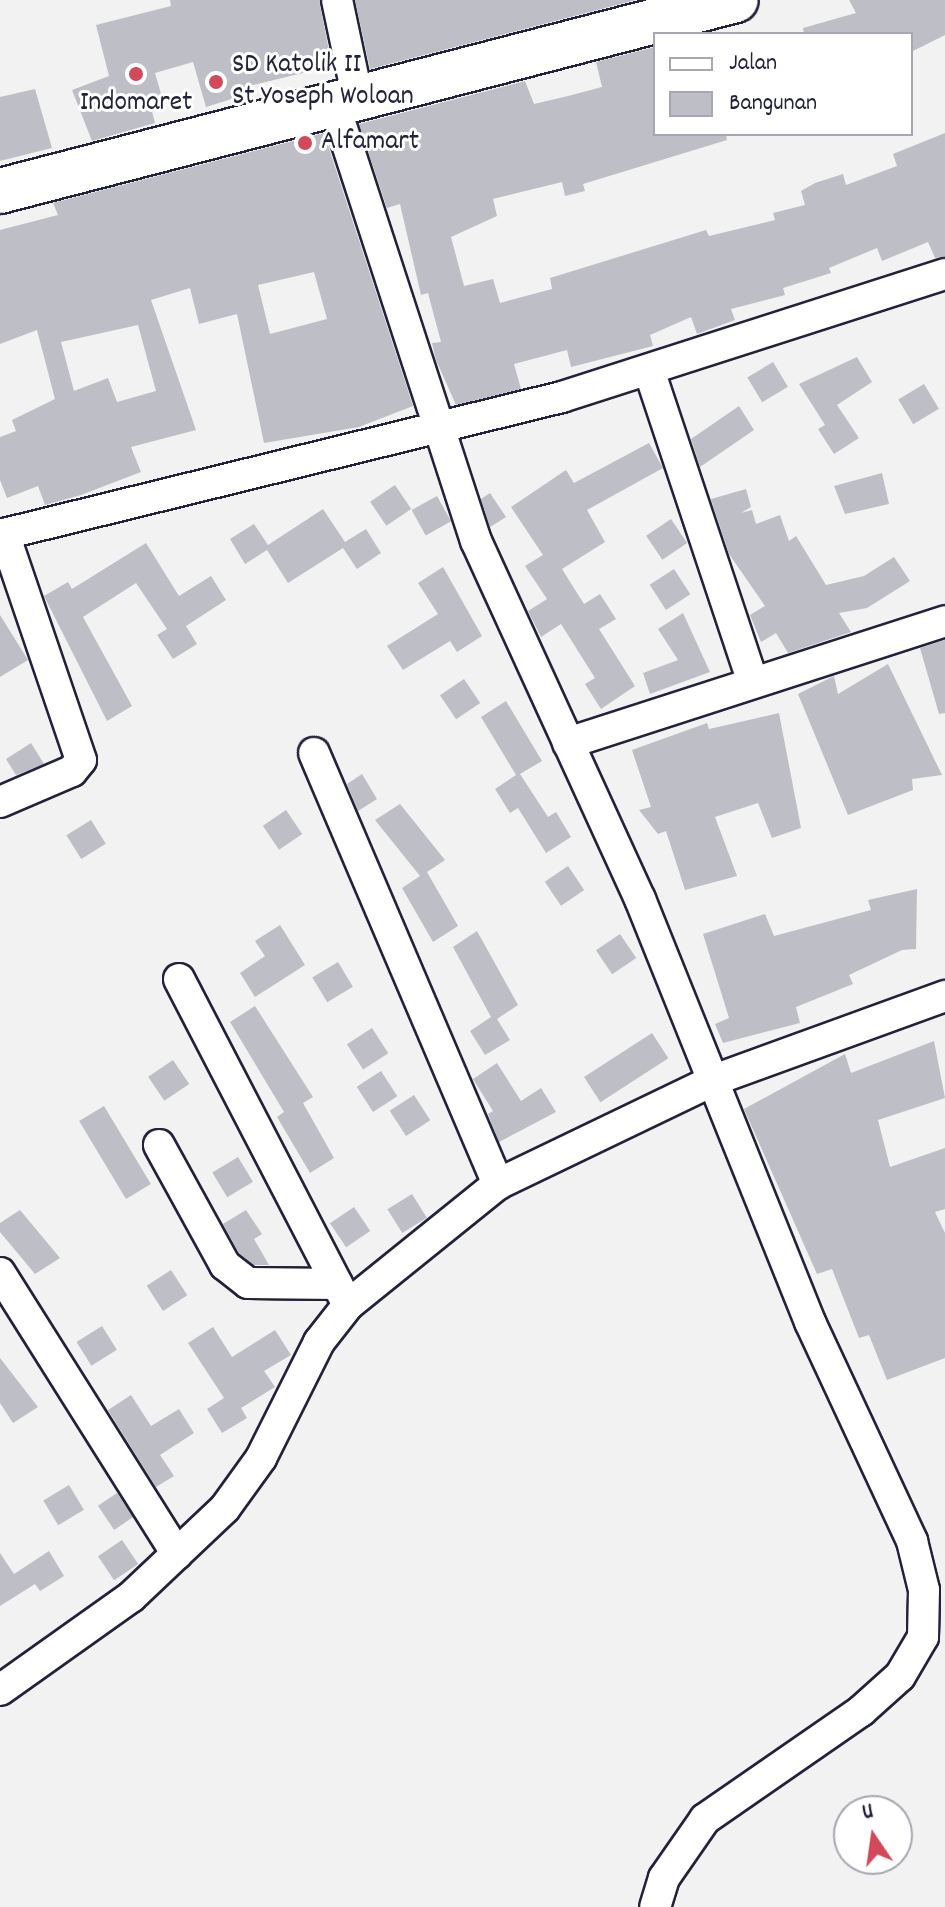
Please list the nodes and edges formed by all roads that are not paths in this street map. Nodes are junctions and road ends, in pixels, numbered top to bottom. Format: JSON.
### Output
{"nodes":[{"id":1,"x":337,"y":0,"type":"edge"},
{"id":2,"x":736,"y":0,"type":"edge"},
{"id":3,"x":345,"y":98,"type":"junction"},
{"id":4,"x":0,"y":191,"type":"edge"},
{"id":5,"x":945,"y":274,"type":"edge"},
{"id":6,"x":649,"y":370,"type":"junction"},
{"id":7,"x":435,"y":430,"type":"junction"},
{"id":8,"x":2,"y":535,"type":"edge"},
{"id":9,"x":945,"y":621,"type":"edge"},
{"id":10,"x":753,"y":682,"type":"junction"},
{"id":11,"x":568,"y":743,"type":"junction"},
{"id":12,"x":314,"y":753,"type":"dead end"},
{"id":13,"x":0,"y":802,"type":"edge"},
{"id":14,"x":179,"y":979,"type":"dead end"},
{"id":15,"x":945,"y":996,"type":"edge"},
{"id":16,"x":714,"y":1080,"type":"junction"},
{"id":17,"x":159,"y":1145,"type":"dead end"},
{"id":18,"x":498,"y":1184,"type":"junction"},
{"id":19,"x":0,"y":1273,"type":"edge"},
{"id":20,"x":342,"y":1295,"type":"junction"},
{"id":21,"x":177,"y":1554,"type":"junction"},
{"id":22,"x":936,"y":1615,"type":"edge"},
{"id":23,"x":0,"y":1690,"type":"edge"},
{"id":24,"x":655,"y":1907,"type":"edge"}],
"edges":[{"from":1,"to":3,"type":"street"},
{"from":2,"to":3,"type":"main road"},
{"from":3,"to":4,"type":"main road"},
{"from":3,"to":7,"type":"street"},
{"from":5,"to":6,"type":"street"},
{"from":6,"to":7,"type":"street"},
{"from":6,"to":10,"type":"street"},
{"from":7,"to":8,"type":"street"},
{"from":7,"to":11,"type":"street"},
{"from":8,"to":13,"type":"street"},
{"from":9,"to":10,"type":"street"},
{"from":10,"to":11,"type":"street"},
{"from":11,"to":16,"type":"street"},
{"from":12,"to":18,"type":"street"},
{"from":14,"to":20,"type":"street"},
{"from":15,"to":16,"type":"street"},
{"from":16,"to":18,"type":"street"},
{"from":16,"to":22,"type":"street"},
{"from":17,"to":20,"type":"street"},
{"from":18,"to":20,"type":"street"},
{"from":19,"to":21,"type":"street"},
{"from":20,"to":21,"type":"street"},
{"from":21,"to":23,"type":"street"},
{"from":22,"to":24,"type":"street"}]}
